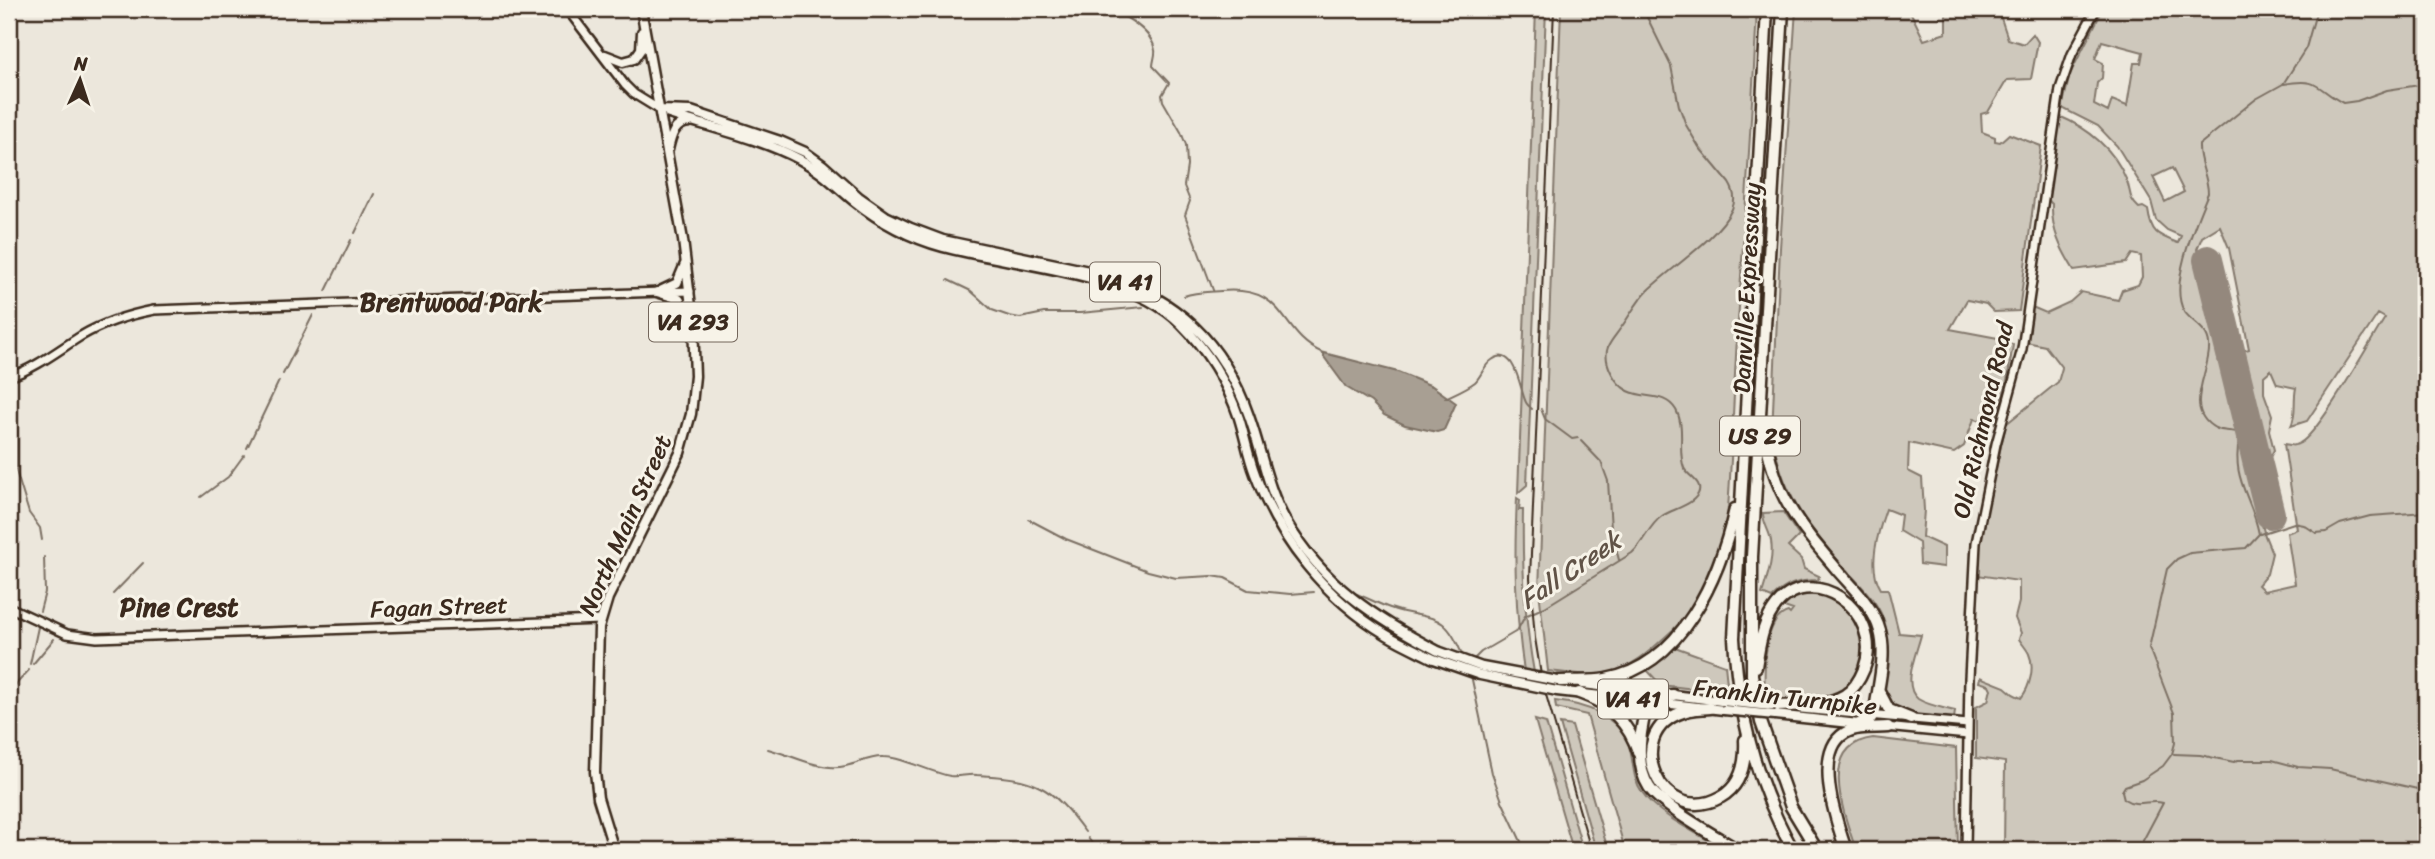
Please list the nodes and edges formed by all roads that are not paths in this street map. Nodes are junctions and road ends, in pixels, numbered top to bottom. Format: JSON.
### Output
{"nodes":[{"id":1,"x":567,"y":9,"type":"edge"},
{"id":2,"x":1767,"y":9,"type":"edge"},
{"id":3,"x":1783,"y":9,"type":"edge"},
{"id":4,"x":2096,"y":9,"type":"edge"},
{"id":5,"x":641,"y":12,"type":"edge"},
{"id":6,"x":605,"y":55,"type":"junction"},
{"id":7,"x":660,"y":110,"type":"junction"},
{"id":8,"x":696,"y":122,"type":"junction"},
{"id":9,"x":667,"y":153,"type":"junction"},
{"id":10,"x":686,"y":257,"type":"junction"},
{"id":11,"x":690,"y":291,"type":"junction"},
{"id":12,"x":657,"y":292,"type":"junction"},
{"id":13,"x":693,"y":326,"type":"junction"},
{"id":14,"x":9,"y":377,"type":"edge"},
{"id":15,"x":1762,"y":395,"type":"junction"},
{"id":16,"x":1741,"y":467,"type":"junction"},
{"id":17,"x":9,"y":607,"type":"edge"},
{"id":18,"x":601,"y":620,"type":"junction"},
{"id":19,"x":1436,"y":655,"type":"junction"},
{"id":20,"x":1557,"y":686,"type":"junction"},
{"id":21,"x":1878,"y":687,"type":"junction"},
{"id":22,"x":1578,"y":693,"type":"junction"},
{"id":23,"x":1673,"y":695,"type":"junction"},
{"id":24,"x":1649,"y":701,"type":"junction"},
{"id":25,"x":1723,"y":705,"type":"junction"},
{"id":26,"x":1756,"y":706,"type":"junction"},
{"id":27,"x":1710,"y":708,"type":"junction"},
{"id":28,"x":1773,"y":711,"type":"junction"},
{"id":29,"x":1874,"y":716,"type":"junction"},
{"id":30,"x":1911,"y":719,"type":"junction"},
{"id":31,"x":1744,"y":722,"type":"junction"},
{"id":32,"x":1860,"y":724,"type":"junction"},
{"id":33,"x":1968,"y":724,"type":"junction"},
{"id":34,"x":1888,"y":727,"type":"junction"},
{"id":35,"x":1968,"y":735,"type":"junction"},
{"id":36,"x":1640,"y":758,"type":"junction"},
{"id":37,"x":614,"y":850,"type":"edge"},
{"id":38,"x":1738,"y":850,"type":"edge"},
{"id":39,"x":1793,"y":850,"type":"edge"},
{"id":40,"x":1817,"y":850,"type":"edge"},
{"id":41,"x":1846,"y":850,"type":"edge"},
{"id":42,"x":1966,"y":850,"type":"edge"}],
"edges":[{"from":1,"to":6,"type":"main road","name":"Franklin Turnpike"},
{"from":2,"to":16,"type":"highway","name":"Danville Expressway","number":"US 29"},
{"from":3,"to":15,"type":"highway","name":"Danville Expressway","number":"US 29"},
{"from":4,"to":33,"type":"main road","name":"Old Richmond Road"},
{"from":5,"to":6,"type":"main road"},
{"from":5,"to":7,"type":"main road","name":"North Main Street","number":"VA 293"},
{"from":6,"to":7,"type":"main road","name":"Franklin Turnpike"},
{"from":7,"to":8,"type":"main road","name":"Franklin Turnpike"},
{"from":7,"to":9,"type":"main road","name":"North Main Street","number":"VA 293"},
{"from":7,"to":19,"type":"main road","name":"Franklin Turnpike","number":"VA 41"},
{"from":8,"to":9,"type":"main road"},
{"from":8,"to":19,"type":"main road","name":"Franklin Turnpike"},
{"from":9,"to":10,"type":"main road","name":"North Main Street","number":"VA 293"},
{"from":10,"to":11,"type":"main road","name":"North Main Street","number":"VA 293"},
{"from":10,"to":12,"type":"main road"},
{"from":11,"to":12,"type":"main road"},
{"from":11,"to":13,"type":"main road","name":"North Main Street","number":"VA 293"},
{"from":12,"to":13,"type":"main road"},
{"from":12,"to":14,"type":"main road"},
{"from":13,"to":18,"type":"main road","name":"North Main Street","number":"VA 293"},
{"from":15,"to":21,"type":"highway"},
{"from":15,"to":26,"type":"highway","name":"Danville Expressway","number":"US 29"},
{"from":16,"to":20,"type":"highway"},
{"from":16,"to":31,"type":"highway","name":"Danville Expressway","number":"US 29"},
{"from":17,"to":18,"type":"main road","name":"Fagan Street"},
{"from":18,"to":37,"type":"main road","name":"North Main Street","number":"VA 293"},
{"from":19,"to":20,"type":"main road","name":"Franklin Turnpike","number":"VA 41","bridge":true},
{"from":20,"to":22,"type":"main road","name":"Franklin Turnpike","number":"VA 41"},
{"from":20,"to":23,"type":"main road","name":"Franklin Turnpike","number":"VA 41"},
{"from":21,"to":29,"type":"highway"},
{"from":21,"to":30,"type":"highway"},
{"from":22,"to":24,"type":"main road","name":"Franklin Turnpike","number":"VA 41"},
{"from":22,"to":36,"type":"highway"},
{"from":23,"to":24,"type":"highway"},
{"from":23,"to":25,"type":"main road","name":"Franklin Turnpike","number":"VA 41"},
{"from":24,"to":27,"type":"main road","name":"Franklin Turnpike","number":"VA 41"},
{"from":24,"to":36,"type":"highway"},
{"from":25,"to":27,"type":"main road","name":"Franklin Turnpike","number":"VA 41"},
{"from":25,"to":28,"type":"main road","name":"Franklin Turnpike","number":"VA 41","bridge":true},
{"from":26,"to":28,"type":"highway"},
{"from":26,"to":40,"type":"highway","name":"Danville Expressway","number":"US 29"},
{"from":27,"to":31,"type":"highway"},
{"from":28,"to":29,"type":"main road","name":"Franklin Turnpike","number":"VA 41"},
{"from":28,"to":32,"type":"main road","name":"Franklin Turnpike","number":"VA 41"},
{"from":29,"to":30,"type":"main road","name":"Franklin Turnpike","number":"VA 41"},
{"from":29,"to":32,"type":"highway"},
{"from":30,"to":33,"type":"main road","name":"Franklin Turnpike","number":"VA 41"},
{"from":31,"to":39,"type":"highway","name":"Danville Expressway","number":"US 29"},
{"from":32,"to":34,"type":"main road","name":"Franklin Turnpike","number":"VA 41"},
{"from":33,"to":35,"type":"main road","name":"Old Richmond Road"},
{"from":34,"to":35,"type":"main road","name":"Franklin Turnpike","number":"VA 41"},
{"from":34,"to":41,"type":"highway"},
{"from":35,"to":42,"type":"main road","name":"Old Richmond Road"},
{"from":36,"to":38,"type":"highway"}]}
